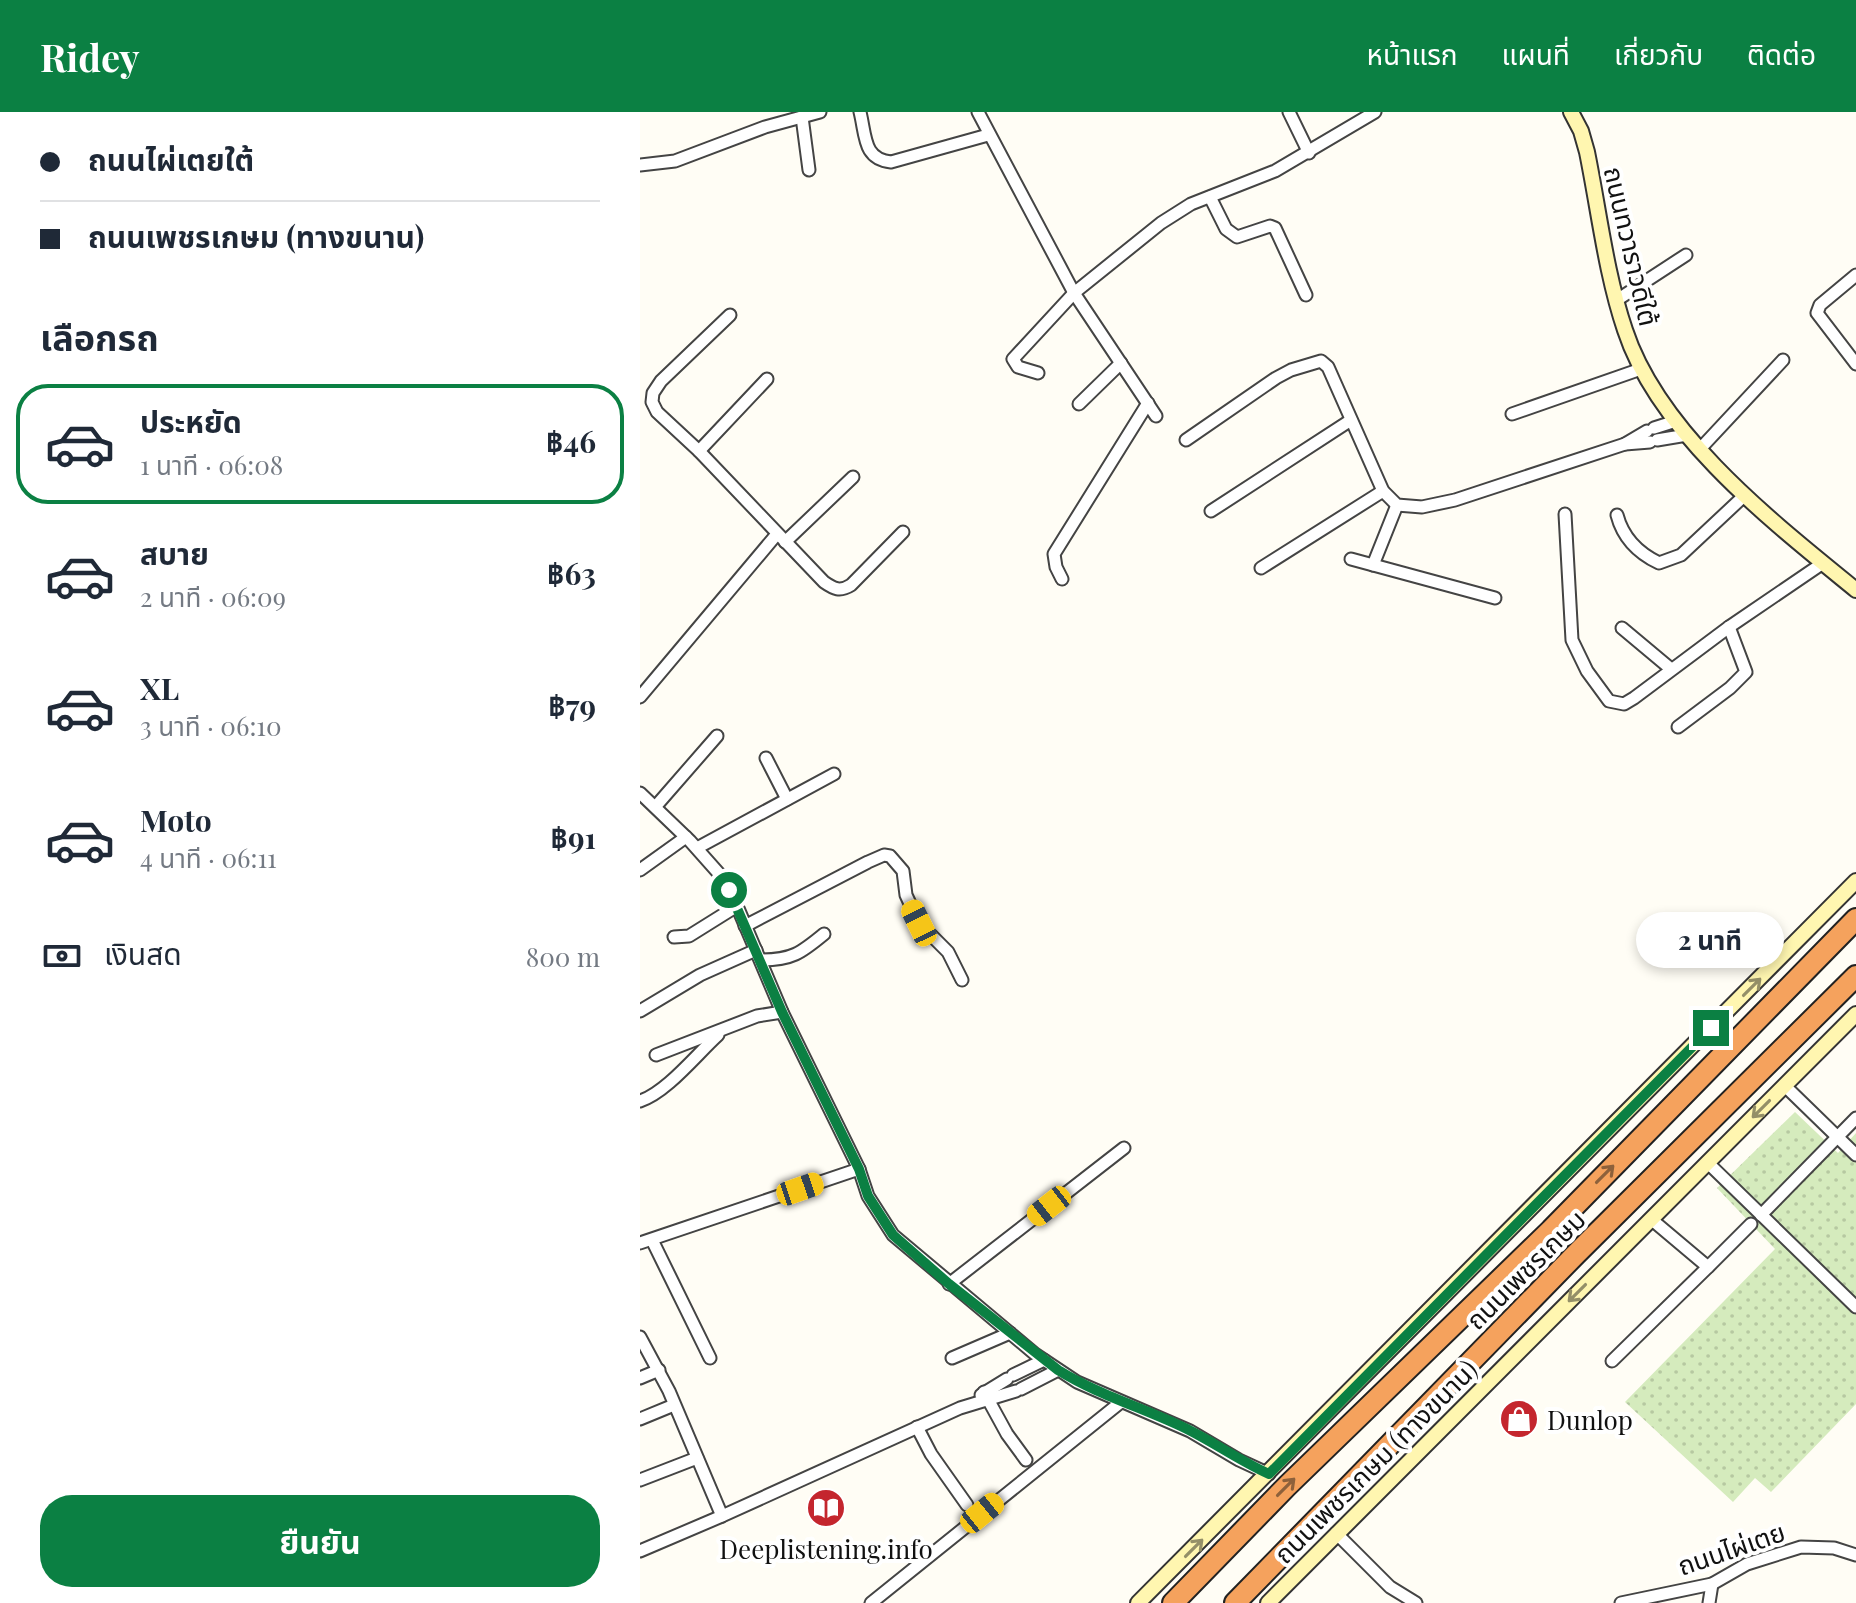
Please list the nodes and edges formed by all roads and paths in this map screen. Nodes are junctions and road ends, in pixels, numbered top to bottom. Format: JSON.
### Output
{"nodes":[{"id":1,"x":820,"y":112,"type":"edge"},
{"id":2,"x":860,"y":112,"type":"edge"},
{"id":3,"x":978,"y":112,"type":"edge"},
{"id":4,"x":1289,"y":112,"type":"edge"},
{"id":5,"x":1375,"y":112,"type":"edge"},
{"id":6,"x":1571,"y":112,"type":"edge"},
{"id":7,"x":802,"y":117,"type":"junction"},
{"id":8,"x":988,"y":135,"type":"junction"},
{"id":9,"x":1309,"y":153,"type":"junction"},
{"id":10,"x":640,"y":165,"type":"edge"},
{"id":11,"x":809,"y":170,"type":"dead end"},
{"id":12,"x":1210,"y":197,"type":"junction"},
{"id":13,"x":1686,"y":255,"type":"dead end"},
{"id":14,"x":1856,"y":275,"type":"edge"},
{"id":15,"x":1074,"y":293,"type":"junction"},
{"id":16,"x":1306,"y":295,"type":"dead end"},
{"id":17,"x":1617,"y":300,"type":"junction"},
{"id":18,"x":730,"y":315,"type":"dead end"},
{"id":19,"x":1783,"y":360,"type":"dead end"},
{"id":20,"x":1121,"y":363,"type":"junction"},
{"id":21,"x":1856,"y":364,"type":"edge"},
{"id":22,"x":1641,"y":369,"type":"junction"},
{"id":23,"x":1038,"y":373,"type":"dead end"},
{"id":24,"x":767,"y":379,"type":"dead end"},
{"id":25,"x":1148,"y":403,"type":"junction"},
{"id":26,"x":1079,"y":404,"type":"dead end"},
{"id":27,"x":1512,"y":414,"type":"dead end"},
{"id":28,"x":1156,"y":416,"type":"dead end"},
{"id":29,"x":1351,"y":420,"type":"junction"},
{"id":30,"x":1676,"y":421,"type":"junction"},
{"id":31,"x":1652,"y":435,"type":"junction"},
{"id":32,"x":1687,"y":435,"type":"junction"},
{"id":33,"x":1186,"y":440,"type":"dead end"},
{"id":34,"x":1700,"y":449,"type":"junction"},
{"id":35,"x":699,"y":451,"type":"junction"},
{"id":36,"x":853,"y":477,"type":"dead end"},
{"id":37,"x":1383,"y":491,"type":"junction"},
{"id":38,"x":1745,"y":495,"type":"junction"},
{"id":39,"x":1397,"y":505,"type":"junction"},
{"id":40,"x":1211,"y":511,"type":"dead end"},
{"id":41,"x":1565,"y":514,"type":"dead end"},
{"id":42,"x":1617,"y":515,"type":"dead end"},
{"id":43,"x":903,"y":532,"type":"dead end"},
{"id":44,"x":781,"y":538,"type":"junction"},
{"id":45,"x":1351,"y":559,"type":"dead end"},
{"id":46,"x":1823,"y":563,"type":"junction"},
{"id":47,"x":1373,"y":565,"type":"junction"},
{"id":48,"x":1261,"y":568,"type":"dead end"},
{"id":49,"x":1062,"y":579,"type":"dead end"},
{"id":50,"x":1856,"y":590,"type":"edge"},
{"id":51,"x":1495,"y":598,"type":"dead end"},
{"id":52,"x":1729,"y":627,"type":"junction"},
{"id":53,"x":1622,"y":628,"type":"dead end"},
{"id":54,"x":1671,"y":669,"type":"junction"},
{"id":55,"x":640,"y":697,"type":"edge"},
{"id":56,"x":1678,"y":727,"type":"dead end"},
{"id":57,"x":717,"y":736,"type":"dead end"},
{"id":58,"x":766,"y":758,"type":"dead end"},
{"id":59,"x":834,"y":774,"type":"dead end"},
{"id":60,"x":640,"y":793,"type":"edge"},
{"id":61,"x":787,"y":799,"type":"junction"},
{"id":62,"x":656,"y":806,"type":"junction"},
{"id":63,"x":686,"y":837,"type":"junction"},
{"id":64,"x":697,"y":848,"type":"junction"},
{"id":65,"x":640,"y":870,"type":"edge"},
{"id":66,"x":1856,"y":881,"type":"edge"},
{"id":67,"x":737,"y":906,"type":"junction"},
{"id":68,"x":1856,"y":919,"type":"edge"},
{"id":69,"x":745,"y":926,"type":"junction"},
{"id":70,"x":824,"y":934,"type":"dead end"},
{"id":71,"x":674,"y":937,"type":"dead end"},
{"id":72,"x":759,"y":955,"type":"junction"},
{"id":73,"x":1856,"y":976,"type":"edge"},
{"id":74,"x":962,"y":980,"type":"dead end"},
{"id":75,"x":640,"y":1011,"type":"edge"},
{"id":76,"x":782,"y":1012,"type":"junction"},
{"id":77,"x":1856,"y":1014,"type":"edge"},
{"id":78,"x":724,"y":1029,"type":"junction"},
{"id":79,"x":656,"y":1055,"type":"dead end"},
{"id":80,"x":1784,"y":1085,"type":"junction"},
{"id":81,"x":640,"y":1101,"type":"edge"},
{"id":82,"x":1856,"y":1118,"type":"edge"},
{"id":83,"x":1837,"y":1137,"type":"junction"},
{"id":84,"x":1124,"y":1148,"type":"dead end"},
{"id":85,"x":1856,"y":1155,"type":"edge"},
{"id":86,"x":1707,"y":1162,"type":"junction"},
{"id":87,"x":859,"y":1169,"type":"junction"},
{"id":88,"x":1761,"y":1215,"type":"junction"},
{"id":89,"x":1651,"y":1219,"type":"junction"},
{"id":90,"x":1751,"y":1224,"type":"dead end"},
{"id":91,"x":646,"y":1242,"type":"edge"},
{"id":92,"x":1708,"y":1267,"type":"junction"},
{"id":93,"x":949,"y":1284,"type":"junction"},
{"id":94,"x":1856,"y":1305,"type":"edge"},
{"id":95,"x":1010,"y":1333,"type":"junction"},
{"id":96,"x":640,"y":1337,"type":"edge"},
{"id":97,"x":710,"y":1358,"type":"dead end"},
{"id":98,"x":952,"y":1358,"type":"dead end"},
{"id":99,"x":1044,"y":1360,"type":"junction"},
{"id":100,"x":1612,"y":1361,"type":"dead end"},
{"id":101,"x":659,"y":1370,"type":"junction"},
{"id":102,"x":1058,"y":1370,"type":"junction"},
{"id":103,"x":640,"y":1378,"type":"edge"},
{"id":104,"x":983,"y":1398,"type":"junction"},
{"id":105,"x":1121,"y":1402,"type":"junction"},
{"id":106,"x":674,"y":1405,"type":"junction"},
{"id":107,"x":640,"y":1419,"type":"edge"},
{"id":108,"x":917,"y":1427,"type":"junction"},
{"id":109,"x":697,"y":1458,"type":"junction"},
{"id":110,"x":1026,"y":1460,"type":"dead end"},
{"id":111,"x":1269,"y":1474,"type":"junction"},
{"id":112,"x":640,"y":1480,"type":"edge"},
{"id":113,"x":967,"y":1505,"type":"dead end"},
{"id":114,"x":722,"y":1516,"type":"junction"},
{"id":115,"x":1336,"y":1533,"type":"junction"},
{"id":116,"x":640,"y":1551,"type":"edge"},
{"id":117,"x":1856,"y":1555,"type":"edge"},
{"id":118,"x":1712,"y":1584,"type":"junction"},
{"id":119,"x":871,"y":1603,"type":"edge"},
{"id":120,"x":1138,"y":1603,"type":"edge"},
{"id":121,"x":1173,"y":1603,"type":"edge"},
{"id":122,"x":1235,"y":1603,"type":"edge"},
{"id":123,"x":1268,"y":1603,"type":"edge"},
{"id":124,"x":1416,"y":1603,"type":"edge"},
{"id":125,"x":1621,"y":1603,"type":"edge"},
{"id":126,"x":1709,"y":1603,"type":"edge"}],
"edges":[{"from":1,"to":7,"type":"street"},
{"from":2,"to":8,"type":"street"},
{"from":3,"to":8,"type":"street"},
{"from":4,"to":9,"type":"street"},
{"from":5,"to":9,"type":"street"},
{"from":6,"to":17,"type":"main road","name":"ถนนทวาราวดีใต้"},
{"from":7,"to":10,"type":"street"},
{"from":7,"to":11,"type":"street"},
{"from":8,"to":15,"type":"street"},
{"from":9,"to":12,"type":"street"},
{"from":12,"to":15,"type":"street"},
{"from":12,"to":16,"type":"street"},
{"from":13,"to":17,"type":"street"},
{"from":14,"to":21,"type":"street"},
{"from":15,"to":20,"type":"street"},
{"from":15,"to":23,"type":"street"},
{"from":17,"to":22,"type":"main road","name":"ถนนทวาราวดีใต้"},
{"from":18,"to":35,"type":"street"},
{"from":19,"to":34,"type":"street"},
{"from":20,"to":25,"type":"street"},
{"from":20,"to":26,"type":"street"},
{"from":22,"to":27,"type":"street"},
{"from":22,"to":30,"type":"main road","name":"ถนนทวาราวดีใต้"},
{"from":24,"to":35,"type":"street"},
{"from":25,"to":28,"type":"street"},
{"from":25,"to":49,"type":"street"},
{"from":29,"to":33,"type":"street"},
{"from":29,"to":37,"type":"street"},
{"from":29,"to":40,"type":"street"},
{"from":30,"to":31,"type":"street"},
{"from":30,"to":32,"type":"main road","name":"ถนนทวาราวดีใต้"},
{"from":31,"to":32,"type":"street"},
{"from":31,"to":39,"type":"street"},
{"from":32,"to":34,"type":"main road","name":"ถนนทวาราวดีใต้"},
{"from":34,"to":38,"type":"main road","name":"ถนนทวาราวดีใต้"},
{"from":35,"to":44,"type":"street"},
{"from":36,"to":44,"type":"street"},
{"from":37,"to":39,"type":"street"},
{"from":37,"to":48,"type":"street"},
{"from":38,"to":42,"type":"street"},
{"from":38,"to":46,"type":"main road","name":"ถนนทวาราวดีใต้"},
{"from":39,"to":47,"type":"street"},
{"from":41,"to":54,"type":"street"},
{"from":43,"to":44,"type":"street"},
{"from":44,"to":55,"type":"street"},
{"from":45,"to":47,"type":"street"},
{"from":46,"to":50,"type":"main road","name":"ถนนทวาราวดีใต้"},
{"from":46,"to":52,"type":"street"},
{"from":47,"to":51,"type":"street"},
{"from":52,"to":54,"type":"street"},
{"from":52,"to":56,"type":"street"},
{"from":53,"to":54,"type":"street"},
{"from":57,"to":62,"type":"street"},
{"from":58,"to":61,"type":"street"},
{"from":59,"to":61,"type":"street"},
{"from":60,"to":62,"type":"street"},
{"from":61,"to":64,"type":"street"},
{"from":62,"to":63,"type":"street"},
{"from":63,"to":64,"type":"street"},
{"from":63,"to":65,"type":"street"},
{"from":64,"to":67,"type":"street"},
{"from":111,"to":66,"type":"main road","one_way":true},
{"from":67,"to":69,"type":"street"},
{"from":67,"to":71,"type":"street"},
{"from":121,"to":68,"type":"highway","name":"ถนนเพชรเกษม","one_way":true},
{"from":69,"to":72,"type":"street"},
{"from":69,"to":74,"type":"street"},
{"from":70,"to":72,"type":"street"},
{"from":72,"to":75,"type":"street"},
{"from":72,"to":76,"type":"street"},
{"from":73,"to":122,"type":"highway","name":"ถนนเพชรเกษม"},
{"from":76,"to":78,"type":"street"},
{"from":76,"to":87,"type":"street"},
{"from":77,"to":80,"type":"main road","name":"ถนนเพชรเกษม (ทางขนาน)"},
{"from":78,"to":79,"type":"street"},
{"from":78,"to":81,"type":"street"},
{"from":80,"to":83,"type":"street"},
{"from":80,"to":86,"type":"main road","name":"ถนนเพชรเกษม (ทางขนาน)","one_way":true},
{"from":82,"to":83,"type":"street"},
{"from":83,"to":85,"type":"street"},
{"from":83,"to":88,"type":"street"},
{"from":84,"to":93,"type":"street"},
{"from":86,"to":88,"type":"street"},
{"from":86,"to":89,"type":"main road","name":"ถนนเพชรเกษม (ทางขนาน)"},
{"from":87,"to":91,"type":"street"},
{"from":87,"to":93,"type":"street"},
{"from":88,"to":94,"type":"street"},
{"from":89,"to":92,"type":"street"},
{"from":89,"to":115,"type":"main road","name":"ถนนเพชรเกษม (ทางขนาน)","one_way":true},
{"from":90,"to":92,"type":"street"},
{"from":91,"to":97,"type":"street"},
{"from":92,"to":100,"type":"street"},
{"from":93,"to":95,"type":"street"},
{"from":95,"to":98,"type":"street"},
{"from":95,"to":99,"type":"street"},
{"from":96,"to":101,"type":"street"},
{"from":99,"to":102,"type":"street"},
{"from":99,"to":104,"type":"street"},
{"from":101,"to":103,"type":"street"},
{"from":101,"to":106,"type":"street"},
{"from":102,"to":104,"type":"street"},
{"from":102,"to":105,"type":"street"},
{"from":104,"to":108,"type":"street"},
{"from":104,"to":110,"type":"street"},
{"from":105,"to":111,"type":"street"},
{"from":105,"to":119,"type":"street"},
{"from":106,"to":107,"type":"street"},
{"from":106,"to":109,"type":"street"},
{"from":108,"to":113,"type":"street"},
{"from":108,"to":114,"type":"street"},
{"from":109,"to":112,"type":"street"},
{"from":109,"to":114,"type":"street"},
{"from":120,"to":111,"type":"main road","one_way":true},
{"from":114,"to":116,"type":"street"},
{"from":115,"to":123,"type":"main road","name":"ถนนเพชรเกษม (ทางขนาน)"},
{"from":115,"to":124,"type":"street"},
{"from":117,"to":118,"type":"street","name":"ถนนไผ่เตย"},
{"from":118,"to":125,"type":"street","name":"ถนนไผ่เตย"},
{"from":118,"to":126,"type":"street"}]}
